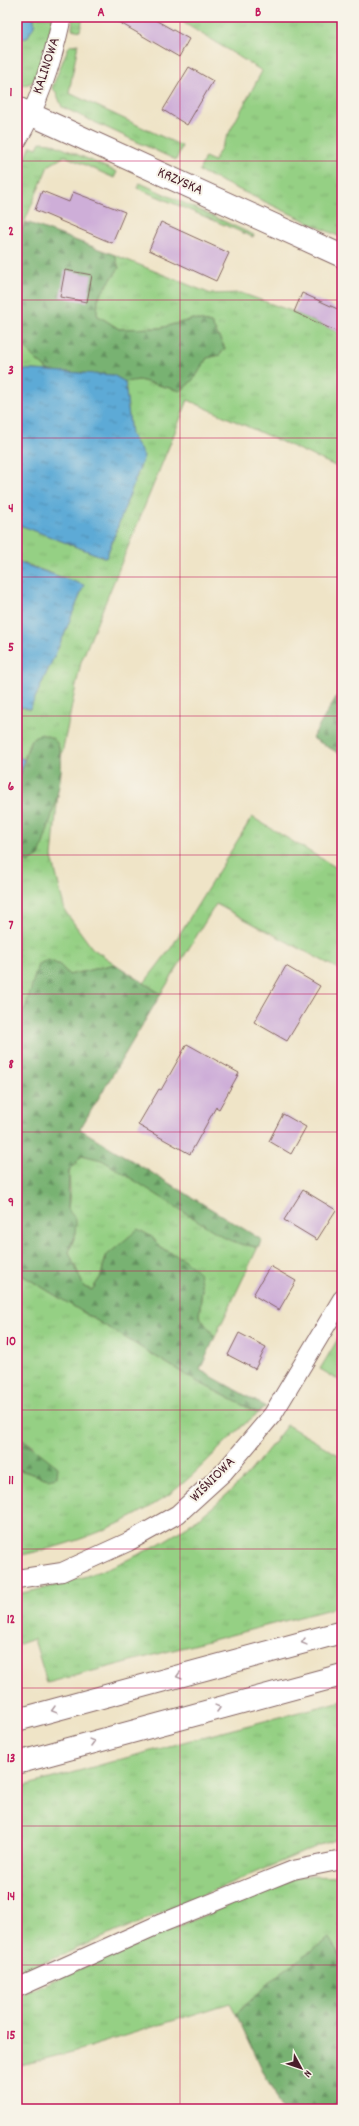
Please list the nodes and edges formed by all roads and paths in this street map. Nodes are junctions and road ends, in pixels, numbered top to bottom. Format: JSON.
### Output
{"nodes":[{"id":1,"x":62,"y":17,"type":"edge"},
{"id":2,"x":24,"y":112,"type":"edge"},
{"id":3,"x":17,"y":141,"type":"edge"},
{"id":4,"x":342,"y":256,"type":"edge"},
{"id":5,"x":342,"y":1299,"type":"edge"},
{"id":6,"x":17,"y":1579,"type":"edge"},
{"id":7,"x":342,"y":1632,"type":"edge"},
{"id":8,"x":342,"y":1675,"type":"edge"},
{"id":9,"x":22,"y":1719,"type":"edge"},
{"id":10,"x":17,"y":1762,"type":"edge"},
{"id":11,"x":341,"y":1860,"type":"edge"},
{"id":12,"x":17,"y":1988,"type":"edge"}],
"edges":[{"from":1,"to":2,"type":"street","name":"KALINOWA"},
{"from":2,"to":3,"type":"street","name":"KALINOWA"},
{"from":2,"to":4,"type":"main road","name":"KRZYSKA"},
{"from":5,"to":6,"type":"street","name":"WIŚNIOWA"},
{"from":7,"to":9,"type":"main road","one_way":true},
{"from":10,"to":8,"type":"main road","one_way":true},
{"from":11,"to":12,"type":"street"}]}
